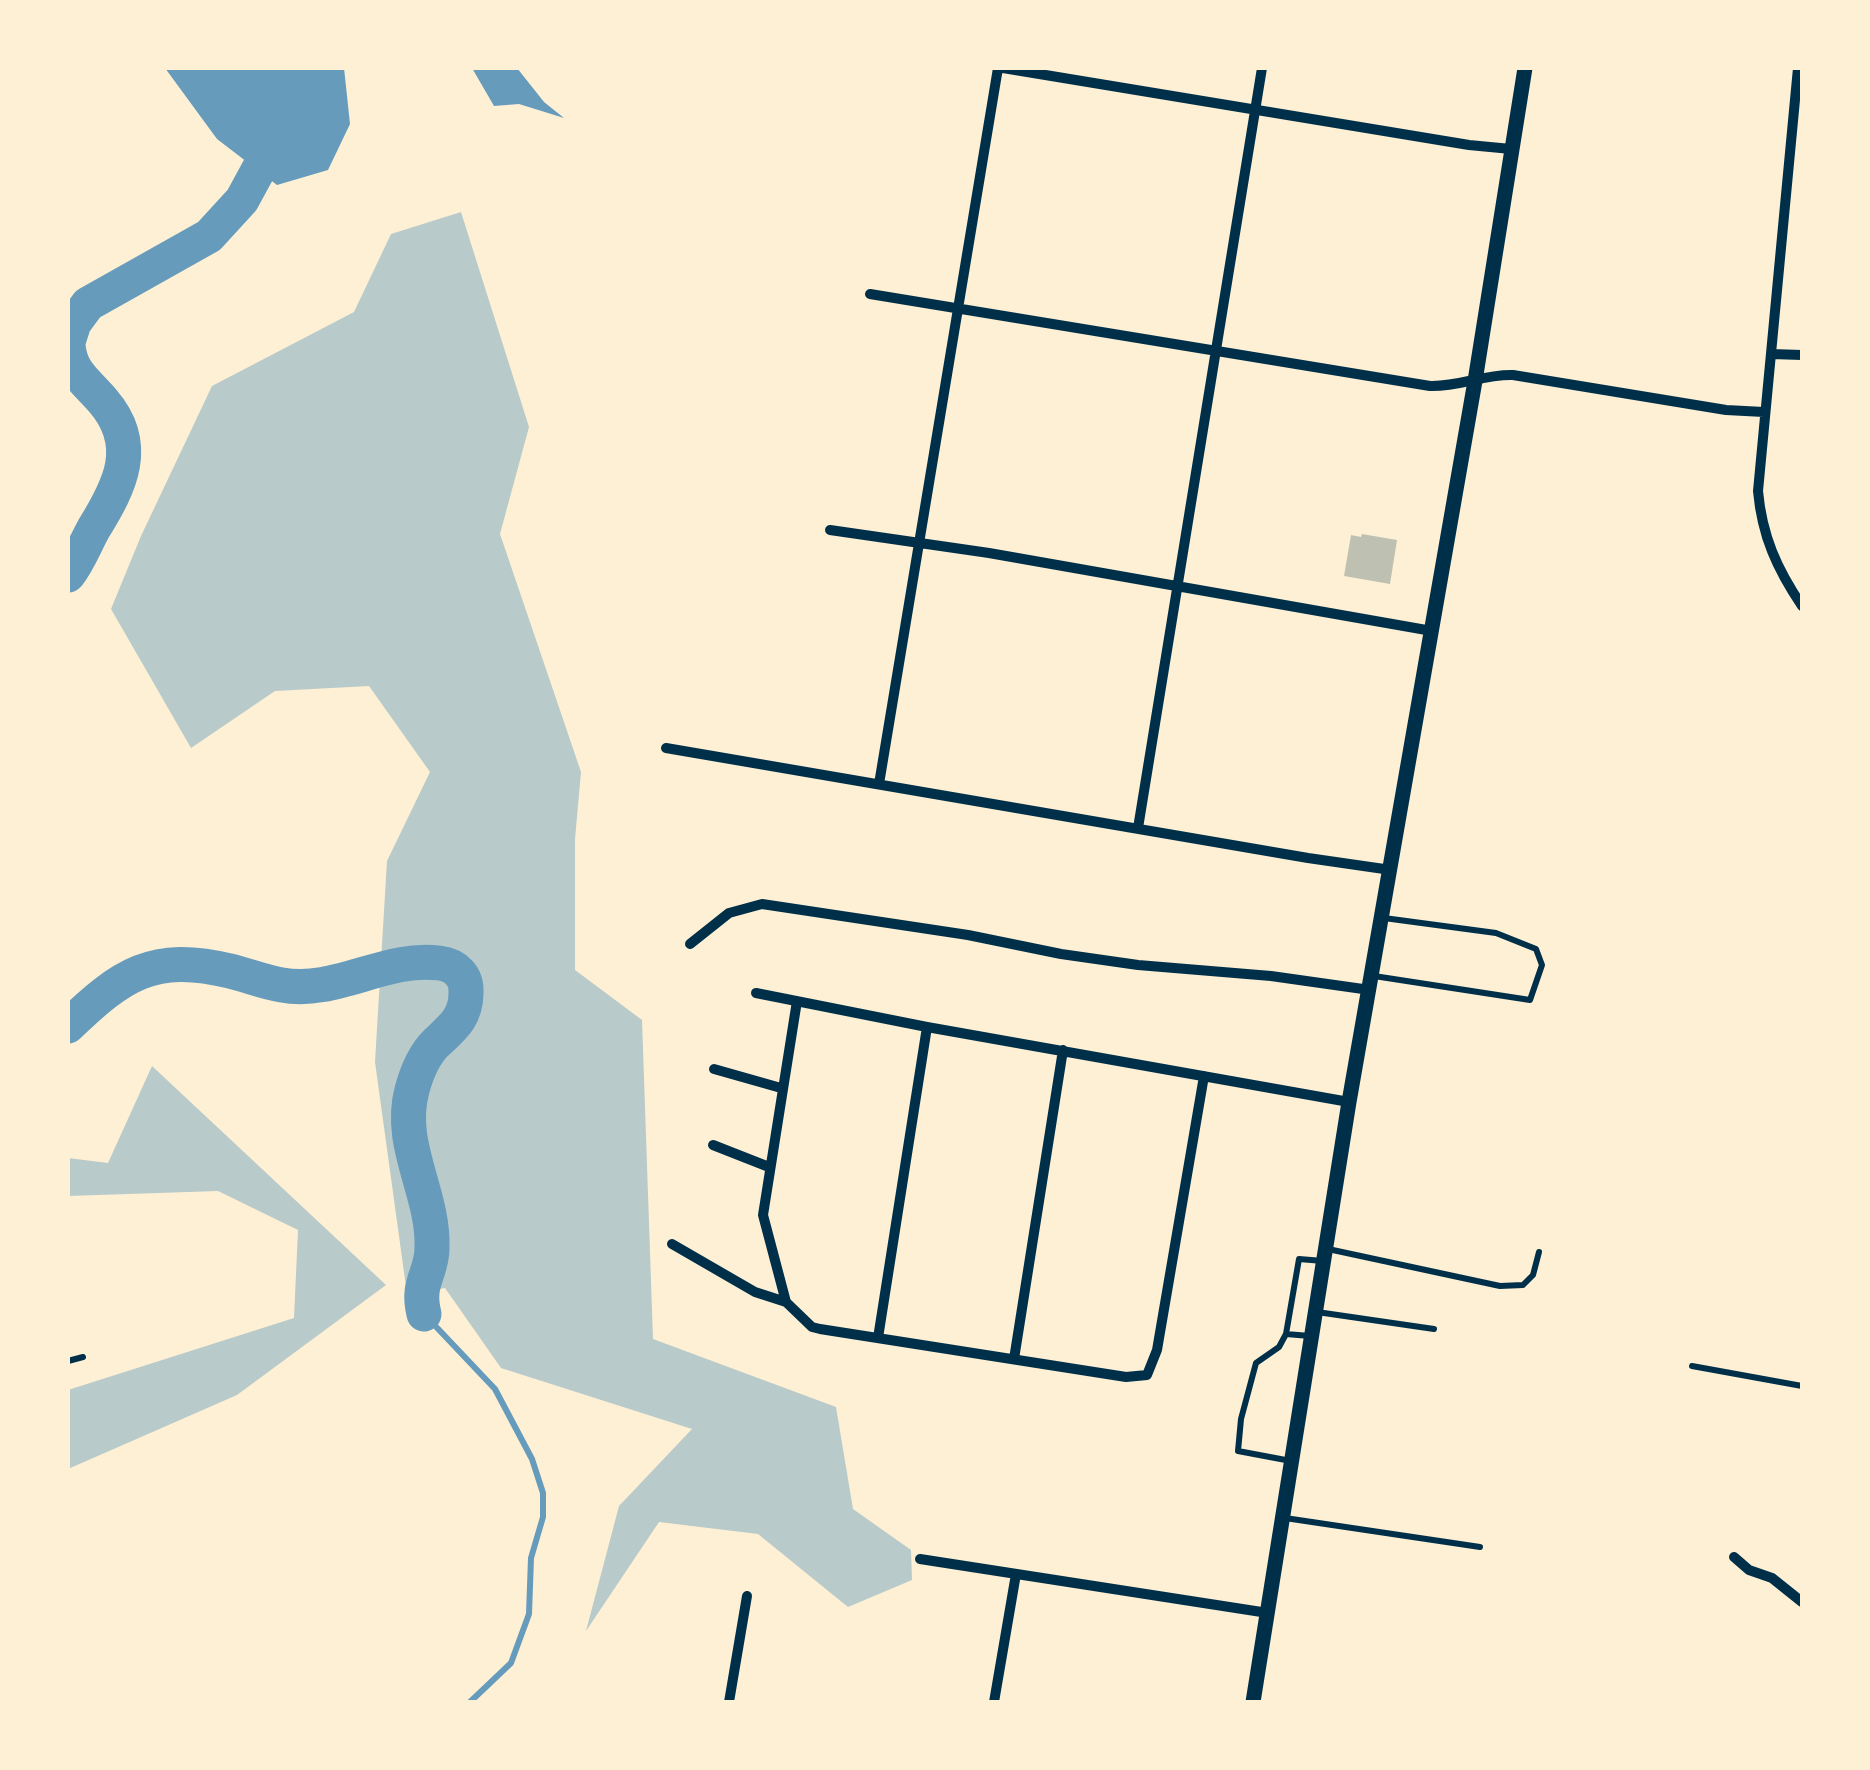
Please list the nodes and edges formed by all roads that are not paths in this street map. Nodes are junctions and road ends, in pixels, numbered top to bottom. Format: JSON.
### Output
{"nodes":[{"id":1,"x":1001,"y":68,"type":"edge"},
{"id":2,"x":1262,"y":68,"type":"edge"},
{"id":3,"x":1525,"y":68,"type":"edge"},
{"id":4,"x":1798,"y":68,"type":"edge"},
{"id":5,"x":1255,"y":110,"type":"junction"},
{"id":6,"x":1797,"y":143,"type":"edge"},
{"id":7,"x":1512,"y":149,"type":"junction"},
{"id":8,"x":870,"y":294,"type":"dead end"},
{"id":9,"x":958,"y":308,"type":"junction"},
{"id":10,"x":1216,"y":350,"type":"junction"},
{"id":11,"x":1771,"y":354,"type":"junction"},
{"id":12,"x":1802,"y":356,"type":"edge"},
{"id":13,"x":1475,"y":381,"type":"junction"},
{"id":14,"x":1764,"y":412,"type":"junction"},
{"id":15,"x":830,"y":530,"type":"dead end"},
{"id":16,"x":919,"y":543,"type":"junction"},
{"id":17,"x":1176,"y":585,"type":"junction"},
{"id":18,"x":1802,"y":606,"type":"edge"},
{"id":19,"x":1432,"y":631,"type":"junction"},
{"id":20,"x":666,"y":748,"type":"dead end"},
{"id":21,"x":879,"y":784,"type":"junction"},
{"id":22,"x":1138,"y":828,"type":"junction"},
{"id":23,"x":1391,"y":870,"type":"junction"},
{"id":24,"x":1383,"y":918,"type":"junction"},
{"id":25,"x":690,"y":944,"type":"dead end"},
{"id":26,"x":1372,"y":983,"type":"junction"},
{"id":27,"x":756,"y":993,"type":"dead end"},
{"id":28,"x":797,"y":1001,"type":"junction"},
{"id":29,"x":927,"y":1028,"type":"junction"},
{"id":30,"x":1063,"y":1050,"type":"junction"},
{"id":31,"x":714,"y":1069,"type":"dead end"},
{"id":32,"x":1204,"y":1076,"type":"junction"},
{"id":33,"x":781,"y":1088,"type":"junction"},
{"id":34,"x":1350,"y":1102,"type":"junction"},
{"id":35,"x":713,"y":1145,"type":"dead end"},
{"id":36,"x":768,"y":1167,"type":"junction"},
{"id":37,"x":672,"y":1244,"type":"dead end"},
{"id":38,"x":1538,"y":1252,"type":"dead end"},
{"id":39,"x":1326,"y":1255,"type":"junction"},
{"id":40,"x":786,"y":1302,"type":"junction"},
{"id":41,"x":1316,"y":1312,"type":"junction"},
{"id":42,"x":1434,"y":1329,"type":"dead end"},
{"id":43,"x":1286,"y":1334,"type":"junction"},
{"id":44,"x":1312,"y":1336,"type":"junction"},
{"id":45,"x":878,"y":1338,"type":"junction"},
{"id":46,"x":83,"y":1357,"type":"dead end"},
{"id":47,"x":1014,"y":1359,"type":"junction"},
{"id":48,"x":68,"y":1361,"type":"edge"},
{"id":49,"x":1692,"y":1366,"type":"dead end"},
{"id":50,"x":1802,"y":1386,"type":"edge"},
{"id":51,"x":1292,"y":1461,"type":"junction"},
{"id":52,"x":1284,"y":1518,"type":"junction"},
{"id":53,"x":1480,"y":1547,"type":"dead end"},
{"id":54,"x":1734,"y":1557,"type":"dead end"},
{"id":55,"x":920,"y":1559,"type":"dead end"},
{"id":56,"x":1016,"y":1574,"type":"junction"},
{"id":57,"x":747,"y":1596,"type":"dead end"},
{"id":58,"x":1802,"y":1602,"type":"edge"},
{"id":59,"x":1268,"y":1613,"type":"junction"},
{"id":60,"x":729,"y":1702,"type":"edge"},
{"id":61,"x":994,"y":1702,"type":"edge"},
{"id":62,"x":1253,"y":1702,"type":"edge"}],
"edges":[{"from":1,"to":5,"type":"street"},
{"from":1,"to":9,"type":"street"},
{"from":2,"to":5,"type":"street"},
{"from":3,"to":7,"type":"street"},
{"from":4,"to":6,"type":"street"},
{"from":5,"to":7,"type":"street"},
{"from":5,"to":10,"type":"street"},
{"from":6,"to":11,"type":"street"},
{"from":7,"to":13,"type":"street"},
{"from":8,"to":9,"type":"street"},
{"from":9,"to":10,"type":"street"},
{"from":9,"to":16,"type":"street"},
{"from":10,"to":13,"type":"street"},
{"from":10,"to":17,"type":"street"},
{"from":11,"to":12,"type":"street"},
{"from":11,"to":14,"type":"street"},
{"from":13,"to":14,"type":"street"},
{"from":13,"to":19,"type":"street"},
{"from":14,"to":18,"type":"street"},
{"from":15,"to":16,"type":"street"},
{"from":16,"to":17,"type":"street"},
{"from":16,"to":21,"type":"street"},
{"from":17,"to":19,"type":"street"},
{"from":17,"to":22,"type":"street"},
{"from":19,"to":23,"type":"street"},
{"from":20,"to":21,"type":"street"},
{"from":21,"to":22,"type":"street"},
{"from":22,"to":23,"type":"street"},
{"from":23,"to":24,"type":"street"},
{"from":24,"to":26,"type":"street"},
{"from":24,"to":26,"type":"lane"},
{"from":25,"to":26,"type":"street"},
{"from":26,"to":34,"type":"street"},
{"from":27,"to":28,"type":"street"},
{"from":28,"to":29,"type":"street"},
{"from":28,"to":33,"type":"street"},
{"from":29,"to":30,"type":"street"},
{"from":29,"to":45,"type":"street"},
{"from":30,"to":32,"type":"street"},
{"from":30,"to":47,"type":"street"},
{"from":31,"to":33,"type":"street"},
{"from":32,"to":34,"type":"street"},
{"from":32,"to":47,"type":"street"},
{"from":33,"to":36,"type":"street"},
{"from":34,"to":39,"type":"street"},
{"from":35,"to":36,"type":"street"},
{"from":36,"to":40,"type":"street"},
{"from":37,"to":40,"type":"street"},
{"from":38,"to":39,"type":"lane"},
{"from":39,"to":41,"type":"street"},
{"from":39,"to":43,"type":"lane"},
{"from":40,"to":45,"type":"street"},
{"from":41,"to":42,"type":"lane"},
{"from":41,"to":44,"type":"street"},
{"from":43,"to":44,"type":"lane"},
{"from":43,"to":51,"type":"lane"},
{"from":44,"to":51,"type":"street"},
{"from":45,"to":47,"type":"street"},
{"from":46,"to":48,"type":"lane"},
{"from":49,"to":50,"type":"lane"},
{"from":51,"to":52,"type":"street"},
{"from":52,"to":53,"type":"lane"},
{"from":52,"to":59,"type":"street"},
{"from":54,"to":58,"type":"street"},
{"from":55,"to":56,"type":"street"},
{"from":56,"to":59,"type":"street"},
{"from":56,"to":61,"type":"street"},
{"from":57,"to":60,"type":"street"},
{"from":59,"to":62,"type":"street"}]}
